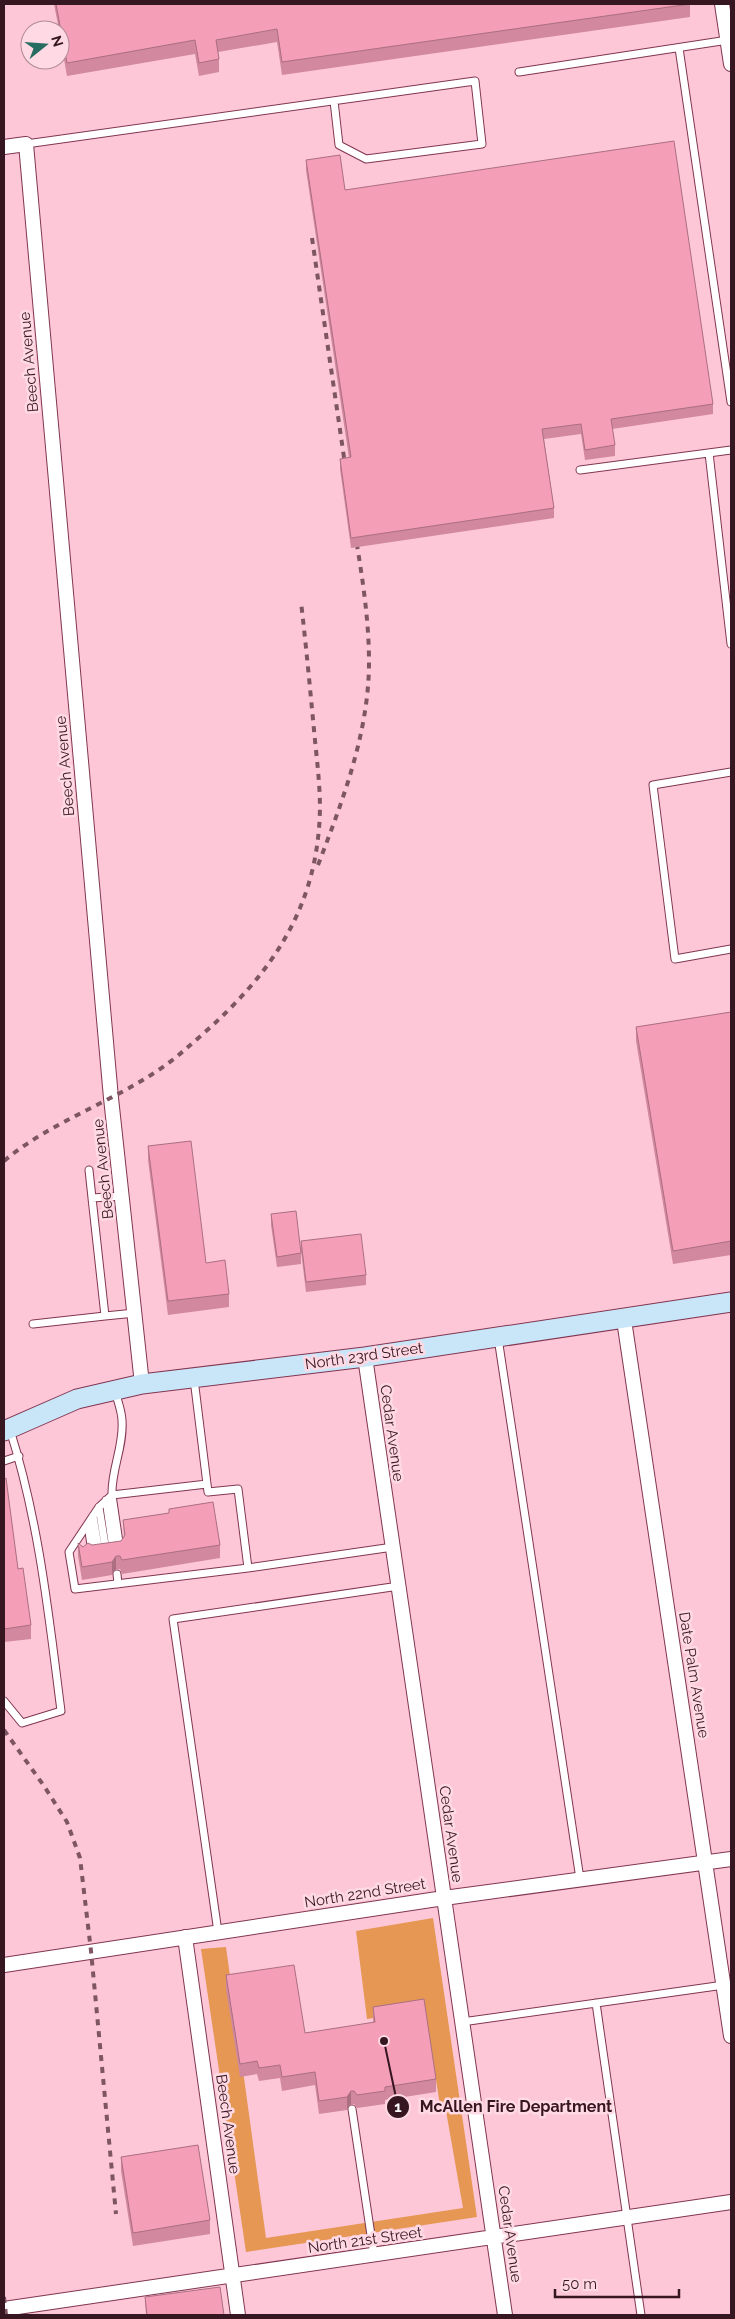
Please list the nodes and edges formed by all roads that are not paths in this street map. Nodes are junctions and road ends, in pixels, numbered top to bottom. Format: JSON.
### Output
{"nodes":[{"id":1,"x":722,"y":4,"type":"edge"},
{"id":2,"x":728,"y":21,"type":"edge"},
{"id":3,"x":728,"y":40,"type":"junction"},
{"id":4,"x":678,"y":48,"type":"junction"},
{"id":5,"x":731,"y":64,"type":"edge"},
{"id":6,"x":519,"y":72,"type":"dead end"},
{"id":7,"x":334,"y":101,"type":"junction"},
{"id":8,"x":26,"y":144,"type":"junction"},
{"id":9,"x":4,"y":147,"type":"edge"},
{"id":10,"x":731,"y":402,"type":"edge"},
{"id":11,"x":731,"y":450,"type":"edge"},
{"id":12,"x":709,"y":453,"type":"junction"},
{"id":13,"x":580,"y":470,"type":"dead end"},
{"id":14,"x":731,"y":644,"type":"edge"},
{"id":15,"x":731,"y":772,"type":"edge"},
{"id":16,"x":731,"y":949,"type":"edge"},
{"id":17,"x":88,"y":1170,"type":"dead end"},
{"id":18,"x":122,"y":1196,"type":"junction"},
{"id":19,"x":92,"y":1198,"type":"junction"},
{"id":20,"x":731,"y":1302,"type":"edge"},
{"id":21,"x":134,"y":1313,"type":"junction"},
{"id":22,"x":105,"y":1316,"type":"junction"},
{"id":23,"x":624,"y":1320,"type":"junction"},
{"id":24,"x":33,"y":1324,"type":"dead end"},
{"id":25,"x":498,"y":1338,"type":"junction"},
{"id":26,"x":365,"y":1356,"type":"junction"},
{"id":27,"x":194,"y":1378,"type":"junction"},
{"id":28,"x":142,"y":1384,"type":"junction"},
{"id":29,"x":115,"y":1390,"type":"junction"},
{"id":30,"x":7,"y":1430,"type":"edge"},
{"id":31,"x":19,"y":1456,"type":"junction"},
{"id":32,"x":4,"y":1461,"type":"edge"},
{"id":33,"x":207,"y":1484,"type":"junction"},
{"id":34,"x":109,"y":1498,"type":"junction"},
{"id":35,"x":99,"y":1506,"type":"junction"},
{"id":36,"x":93,"y":1516,"type":"junction"},
{"id":37,"x":88,"y":1524,"type":"junction"},
{"id":38,"x":80,"y":1535,"type":"junction"},
{"id":39,"x":82,"y":1545,"type":"edge"},
{"id":40,"x":393,"y":1547,"type":"junction"},
{"id":41,"x":106,"y":1551,"type":"junction"},
{"id":42,"x":248,"y":1568,"type":"junction"},
{"id":43,"x":110,"y":1576,"type":"junction"},
{"id":44,"x":87,"y":1579,"type":"edge"},
{"id":45,"x":107,"y":1585,"type":"junction"},
{"id":46,"x":398,"y":1586,"type":"junction"},
{"id":47,"x":4,"y":1701,"type":"edge"},
{"id":48,"x":731,"y":1859,"type":"edge"},
{"id":49,"x":706,"y":1862,"type":"junction"},
{"id":50,"x":580,"y":1879,"type":"junction"},
{"id":51,"x":444,"y":1898,"type":"junction"},
{"id":52,"x":218,"y":1932,"type":"junction"},
{"id":53,"x":186,"y":1937,"type":"junction"},
{"id":54,"x":4,"y":1964,"type":"edge"},
{"id":55,"x":724,"y":1985,"type":"junction"},
{"id":56,"x":596,"y":2003,"type":"junction"},
{"id":57,"x":462,"y":2022,"type":"junction"},
{"id":58,"x":731,"y":2036,"type":"edge"},
{"id":59,"x":352,"y":2109,"type":"dead end"},
{"id":60,"x":731,"y":2202,"type":"edge"},
{"id":61,"x":626,"y":2218,"type":"junction"},
{"id":62,"x":494,"y":2237,"type":"junction"},
{"id":63,"x":374,"y":2255,"type":"junction"},
{"id":64,"x":233,"y":2275,"type":"junction"},
{"id":65,"x":4,"y":2309,"type":"edge"},
{"id":66,"x":238,"y":2315,"type":"edge"},
{"id":67,"x":505,"y":2315,"type":"edge"},
{"id":68,"x":641,"y":2315,"type":"edge"}],
"edges":[{"from":1,"to":2,"type":"street"},
{"from":2,"to":3,"type":"street"},
{"from":3,"to":4,"type":"lane"},
{"from":3,"to":5,"type":"street"},
{"from":4,"to":6,"type":"lane"},
{"from":4,"to":10,"type":"lane"},
{"from":7,"to":7,"type":"lane"},
{"from":7,"to":8,"type":"lane"},
{"from":8,"to":9,"type":"street"},
{"from":8,"to":18,"type":"street","name":"Beech Avenue"},
{"from":11,"to":12,"type":"lane"},
{"from":12,"to":13,"type":"lane"},
{"from":12,"to":14,"type":"lane"},
{"from":15,"to":16,"type":"lane"},
{"from":17,"to":19,"type":"lane"},
{"from":18,"to":19,"type":"lane"},
{"from":18,"to":21,"type":"street","name":"Beech Avenue"},
{"from":19,"to":22,"type":"lane"},
{"from":20,"to":23,"type":"main road","name":"North 23rd Street"},
{"from":21,"to":22,"type":"lane"},
{"from":21,"to":28,"type":"street","name":"Beech Avenue"},
{"from":22,"to":24,"type":"lane"},
{"from":23,"to":25,"type":"main road","name":"North 23rd Street"},
{"from":23,"to":49,"type":"street","name":"Date Palm Avenue"},
{"from":25,"to":26,"type":"main road","name":"North 23rd Street"},
{"from":25,"to":50,"type":"lane"},
{"from":26,"to":27,"type":"main road","name":"North 23rd Street"},
{"from":26,"to":40,"type":"street","name":"Cedar Avenue"},
{"from":27,"to":28,"type":"main road","name":"North 23rd Street"},
{"from":27,"to":33,"type":"lane"},
{"from":28,"to":29,"type":"main road","name":"North 23rd Street"},
{"from":29,"to":30,"type":"main road","name":"North 23rd Street"},
{"from":29,"to":34,"type":"lane"},
{"from":30,"to":31,"type":"lane"},
{"from":31,"to":32,"type":"lane"},
{"from":31,"to":47,"type":"lane"},
{"from":33,"to":34,"type":"lane"},
{"from":33,"to":42,"type":"lane"},
{"from":34,"to":35,"type":"lane"},
{"from":34,"to":41,"type":"lane"},
{"from":35,"to":36,"type":"lane"},
{"from":35,"to":41,"type":"lane"},
{"from":36,"to":37,"type":"lane"},
{"from":36,"to":41,"type":"lane"},
{"from":37,"to":38,"type":"lane"},
{"from":37,"to":41,"type":"lane"},
{"from":38,"to":39,"type":"lane"},
{"from":38,"to":45,"type":"lane"},
{"from":40,"to":42,"type":"lane"},
{"from":40,"to":46,"type":"street","name":"Cedar Avenue"},
{"from":42,"to":45,"type":"lane"},
{"from":43,"to":45,"type":"lane"},
{"from":43,"to":45,"type":"lane"},
{"from":43,"to":45,"type":"lane"},
{"from":44,"to":45,"type":"lane"},
{"from":46,"to":51,"type":"street","name":"Cedar Avenue"},
{"from":46,"to":52,"type":"lane"},
{"from":48,"to":49,"type":"street","name":"North 22nd Street"},
{"from":49,"to":50,"type":"street","name":"North 22nd Street"},
{"from":49,"to":55,"type":"street","name":"Date Palm Avenue"},
{"from":50,"to":51,"type":"street","name":"North 22nd Street"},
{"from":51,"to":52,"type":"street","name":"North 22nd Street"},
{"from":51,"to":57,"type":"street","name":"Cedar Avenue"},
{"from":52,"to":53,"type":"street","name":"North 22nd Street"},
{"from":53,"to":54,"type":"street","name":"North 22nd Street"},
{"from":53,"to":64,"type":"street","name":"Beech Avenue"},
{"from":55,"to":56,"type":"lane"},
{"from":55,"to":58,"type":"street","name":"Date Palm Avenue"},
{"from":56,"to":57,"type":"lane"},
{"from":56,"to":61,"type":"lane"},
{"from":57,"to":62,"type":"street","name":"Cedar Avenue"},
{"from":59,"to":63,"type":"lane"},
{"from":60,"to":61,"type":"street","name":"North 21st Street"},
{"from":61,"to":62,"type":"street","name":"North 21st Street"},
{"from":61,"to":68,"type":"lane"},
{"from":62,"to":63,"type":"street","name":"North 21st Street"},
{"from":62,"to":67,"type":"street","name":"Cedar Avenue"},
{"from":63,"to":64,"type":"street","name":"North 21st Street"},
{"from":64,"to":65,"type":"street","name":"North 21st Street"},
{"from":64,"to":66,"type":"street","name":"Beech Avenue"}]}
